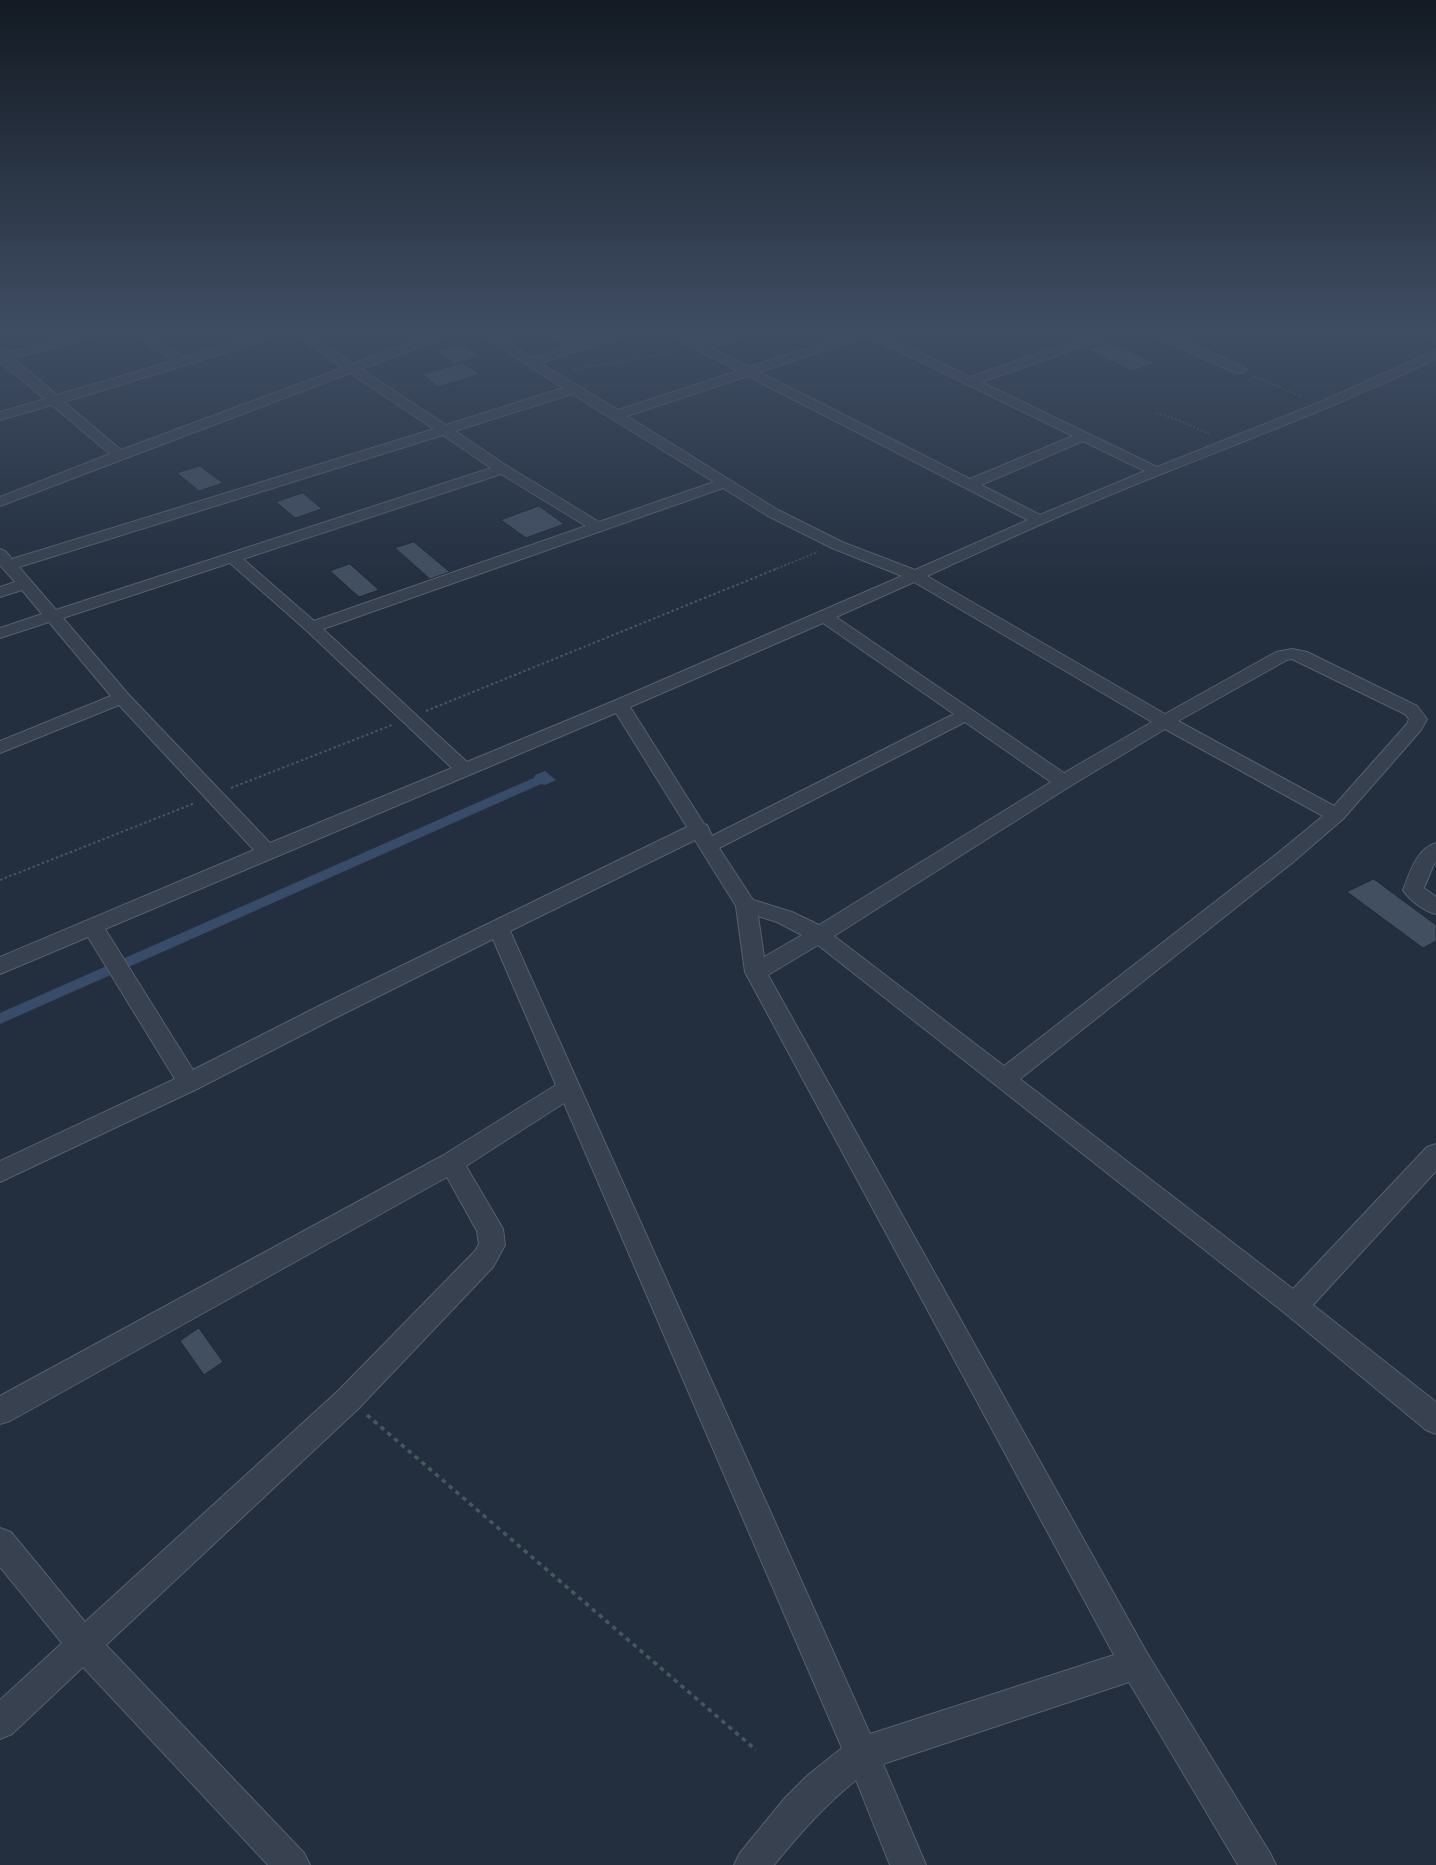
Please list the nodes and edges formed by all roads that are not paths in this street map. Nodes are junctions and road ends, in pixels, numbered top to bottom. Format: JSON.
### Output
{"nodes":[{"id":1,"x":11,"y":413,"type":"edge"},
{"id":2,"x":69,"y":413,"type":"edge"},
{"id":3,"x":232,"y":413,"type":"edge"},
{"id":4,"x":419,"y":413,"type":"edge"},
{"id":5,"x":498,"y":413,"type":"edge"},
{"id":6,"x":614,"y":413,"type":"edge"},
{"id":7,"x":623,"y":413,"type":"edge"},
{"id":8,"x":829,"y":413,"type":"edge"},
{"id":9,"x":1037,"y":413,"type":"edge"},
{"id":10,"x":1305,"y":413,"type":"edge"},
{"id":11,"x":617,"y":415,"type":"junction"},
{"id":12,"x":0,"y":416,"type":"edge"},
{"id":13,"x":445,"y":430,"type":"junction"},
{"id":14,"x":1085,"y":436,"type":"junction"},
{"id":15,"x":118,"y":456,"type":"junction"},
{"id":16,"x":502,"y":469,"type":"junction"},
{"id":17,"x":1155,"y":471,"type":"junction"},
{"id":18,"x":724,"y":483,"type":"junction"},
{"id":19,"x":970,"y":484,"type":"junction"},
{"id":20,"x":0,"y":502,"type":"edge"},
{"id":21,"x":1039,"y":520,"type":"junction"},
{"id":22,"x":597,"y":527,"type":"junction"},
{"id":23,"x":232,"y":557,"type":"junction"},
{"id":24,"x":4,"y":559,"type":"edge"},
{"id":25,"x":914,"y":575,"type":"junction"},
{"id":26,"x":25,"y":584,"type":"junction"},
{"id":27,"x":0,"y":592,"type":"edge"},
{"id":28,"x":52,"y":616,"type":"junction"},
{"id":29,"x":824,"y":616,"type":"junction"},
{"id":30,"x":312,"y":627,"type":"junction"},
{"id":31,"x":0,"y":633,"type":"edge"},
{"id":32,"x":122,"y":698,"type":"junction"},
{"id":33,"x":620,"y":705,"type":"junction"},
{"id":34,"x":967,"y":714,"type":"junction"},
{"id":35,"x":1164,"y":721,"type":"junction"},
{"id":36,"x":0,"y":747,"type":"edge"},
{"id":37,"x":465,"y":770,"type":"junction"},
{"id":38,"x":1064,"y":782,"type":"junction"},
{"id":39,"x":1336,"y":815,"type":"junction"},
{"id":40,"x":705,"y":837,"type":"junction"},
{"id":41,"x":1436,"y":850,"type":"edge"},
{"id":42,"x":267,"y":852,"type":"junction"},
{"id":43,"x":746,"y":906,"type":"junction"},
{"id":44,"x":1436,"y":907,"type":"edge"},
{"id":45,"x":93,"y":927,"type":"junction"},
{"id":46,"x":499,"y":929,"type":"junction"},
{"id":47,"x":820,"y":936,"type":"junction"},
{"id":48,"x":0,"y":966,"type":"edge"},
{"id":49,"x":756,"y":972,"type":"junction"},
{"id":50,"x":1003,"y":1080,"type":"junction"},
{"id":51,"x":189,"y":1083,"type":"junction"},
{"id":52,"x":569,"y":1088,"type":"junction"},
{"id":53,"x":1436,"y":1154,"type":"edge"},
{"id":54,"x":451,"y":1163,"type":"junction"},
{"id":55,"x":0,"y":1172,"type":"edge"},
{"id":56,"x":1295,"y":1306,"type":"junction"},
{"id":57,"x":0,"y":1411,"type":"edge"},
{"id":58,"x":1436,"y":1420,"type":"edge"},
{"id":59,"x":0,"y":1543,"type":"edge"},
{"id":60,"x":84,"y":1645,"type":"junction"},
{"id":61,"x":1136,"y":1664,"type":"junction"},
{"id":62,"x":0,"y":1722,"type":"edge"},
{"id":63,"x":862,"y":1754,"type":"junction"},
{"id":64,"x":292,"y":1865,"type":"edge"},
{"id":65,"x":752,"y":1865,"type":"edge"},
{"id":66,"x":908,"y":1865,"type":"edge"},
{"id":67,"x":1258,"y":1865,"type":"edge"}],
"edges":[{"from":1,"to":12,"type":"street"},
{"from":2,"to":15,"type":"street"},
{"from":3,"to":15,"type":"street"},
{"from":4,"to":13,"type":"street"},
{"from":5,"to":13,"type":"street"},
{"from":6,"to":11,"type":"street"},
{"from":7,"to":11,"type":"street"},
{"from":8,"to":19,"type":"street"},
{"from":9,"to":14,"type":"street"},
{"from":10,"to":17,"type":"street"},
{"from":11,"to":18,"type":"street"},
{"from":13,"to":16,"type":"street"},
{"from":13,"to":24,"type":"street"},
{"from":14,"to":17,"type":"street"},
{"from":14,"to":19,"type":"street"},
{"from":15,"to":20,"type":"street"},
{"from":16,"to":22,"type":"street"},
{"from":16,"to":23,"type":"street"},
{"from":17,"to":21,"type":"street"},
{"from":18,"to":22,"type":"street"},
{"from":18,"to":25,"type":"street"},
{"from":19,"to":21,"type":"street"},
{"from":21,"to":25,"type":"street"},
{"from":22,"to":30,"type":"street"},
{"from":23,"to":28,"type":"street"},
{"from":23,"to":30,"type":"street"},
{"from":24,"to":26,"type":"street"},
{"from":25,"to":29,"type":"street"},
{"from":25,"to":35,"type":"street"},
{"from":26,"to":27,"type":"street"},
{"from":26,"to":28,"type":"street"},
{"from":28,"to":31,"type":"street"},
{"from":28,"to":32,"type":"street"},
{"from":29,"to":33,"type":"street"},
{"from":29,"to":34,"type":"street"},
{"from":30,"to":37,"type":"street"},
{"from":32,"to":36,"type":"street"},
{"from":32,"to":42,"type":"street"},
{"from":33,"to":37,"type":"street"},
{"from":33,"to":40,"type":"street"},
{"from":34,"to":38,"type":"street"},
{"from":34,"to":40,"type":"street"},
{"from":35,"to":38,"type":"street"},
{"from":35,"to":39,"type":"street"},
{"from":35,"to":39,"type":"street"},
{"from":37,"to":42,"type":"street"},
{"from":38,"to":47,"type":"street"},
{"from":39,"to":50,"type":"street"},
{"from":40,"to":43,"type":"street"},
{"from":40,"to":46,"type":"street"},
{"from":41,"to":44,"type":"street"},
{"from":42,"to":45,"type":"street"},
{"from":43,"to":47,"type":"street"},
{"from":43,"to":49,"type":"street"},
{"from":45,"to":48,"type":"street"},
{"from":45,"to":51,"type":"street"},
{"from":46,"to":51,"type":"street"},
{"from":46,"to":52,"type":"street"},
{"from":47,"to":49,"type":"street"},
{"from":47,"to":50,"type":"street"},
{"from":49,"to":61,"type":"street"},
{"from":50,"to":56,"type":"street"},
{"from":51,"to":55,"type":"street"},
{"from":52,"to":54,"type":"street"},
{"from":52,"to":63,"type":"street"},
{"from":53,"to":56,"type":"street"},
{"from":54,"to":57,"type":"street"},
{"from":54,"to":60,"type":"street"},
{"from":56,"to":58,"type":"street"},
{"from":59,"to":60,"type":"street"},
{"from":60,"to":62,"type":"street"},
{"from":60,"to":64,"type":"street"},
{"from":61,"to":63,"type":"street"},
{"from":61,"to":67,"type":"street"},
{"from":63,"to":65,"type":"street"},
{"from":63,"to":66,"type":"street"}]}
